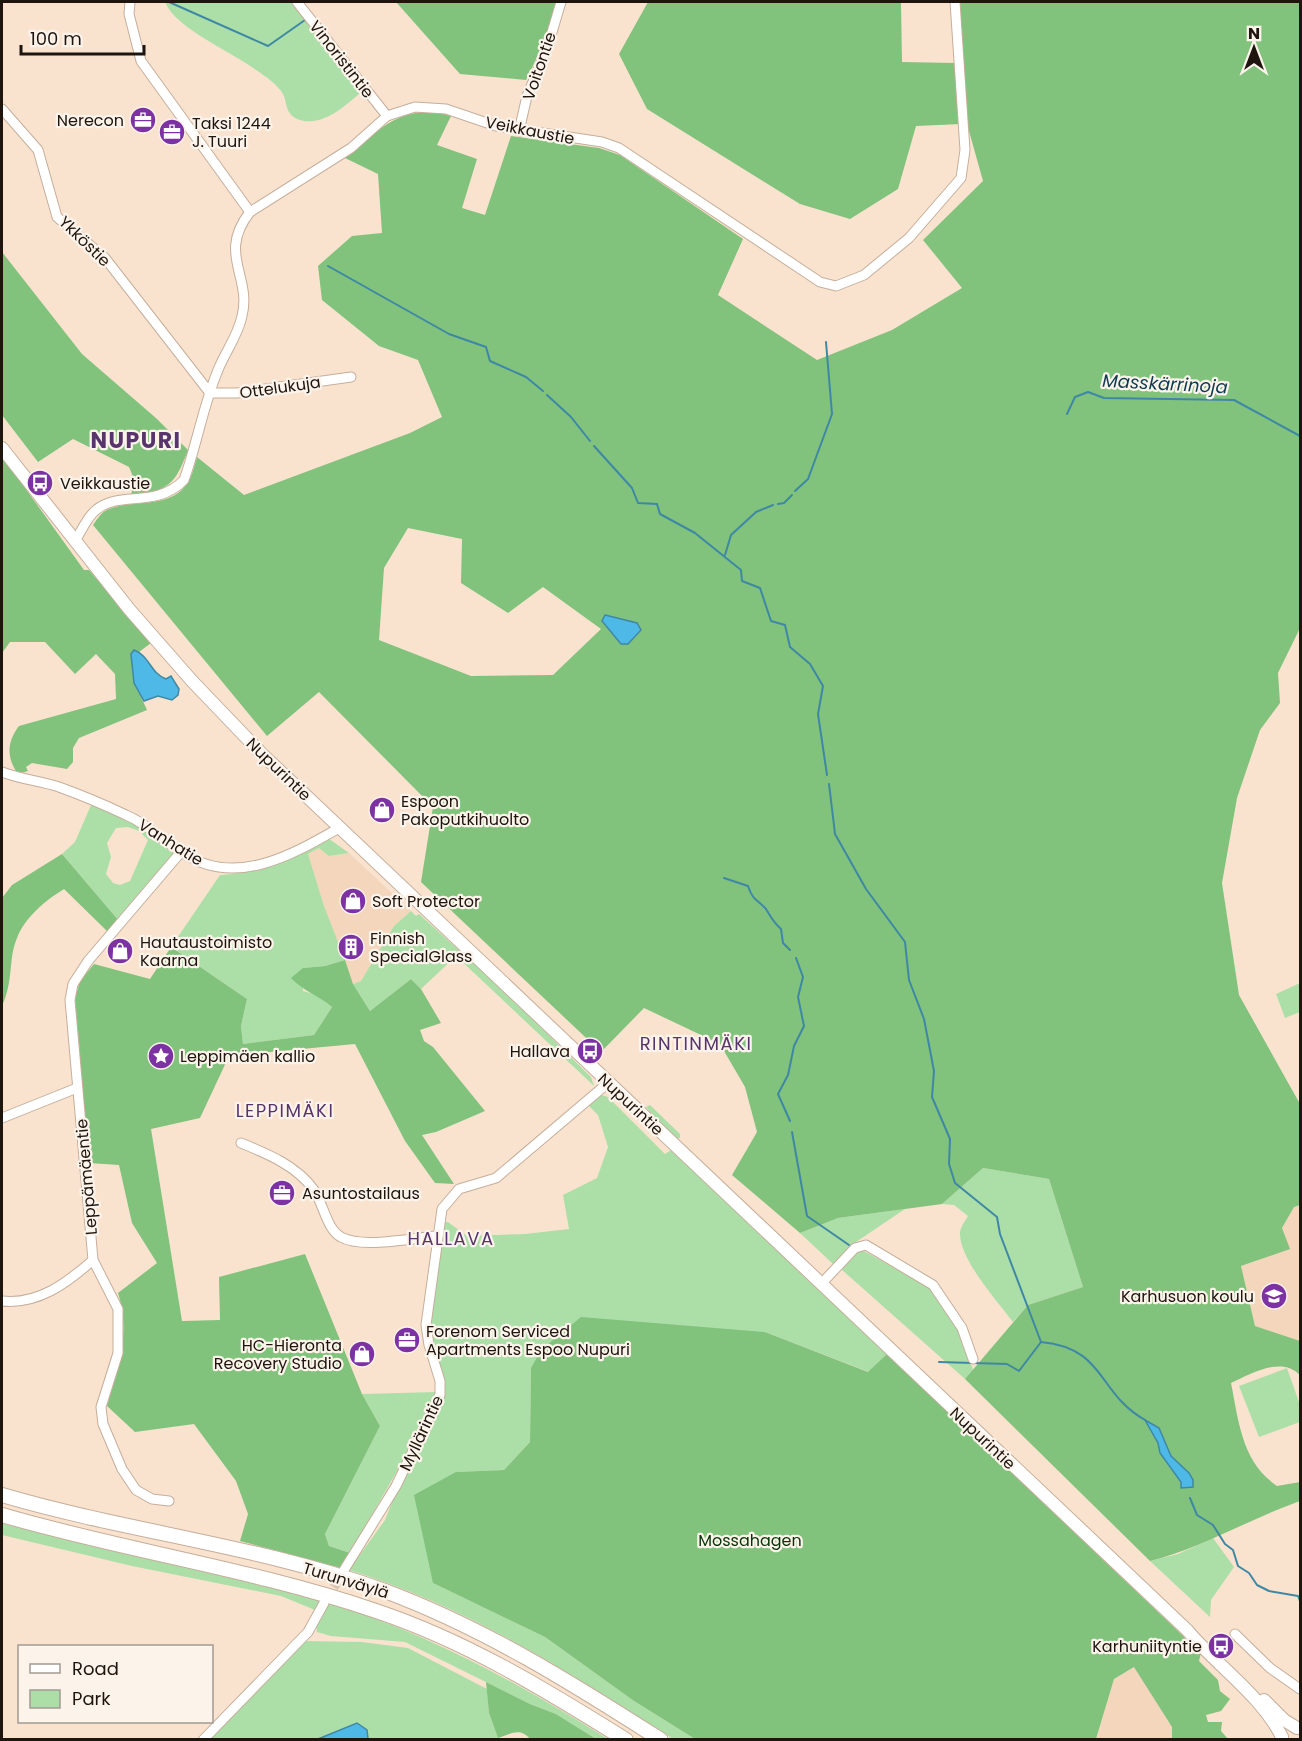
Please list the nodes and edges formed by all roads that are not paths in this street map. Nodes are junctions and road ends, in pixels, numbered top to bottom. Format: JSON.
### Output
{"nodes":[{"id":1,"x":130,"y":2,"type":"edge"},
{"id":2,"x":297,"y":2,"type":"edge"},
{"id":3,"x":561,"y":2,"type":"edge"},
{"id":4,"x":955,"y":2,"type":"edge"},
{"id":5,"x":2,"y":109,"type":"edge"},
{"id":6,"x":387,"y":116,"type":"junction"},
{"id":7,"x":519,"y":130,"type":"junction"},
{"id":8,"x":250,"y":212,"type":"junction"},
{"id":9,"x":351,"y":377,"type":"dead end"},
{"id":10,"x":210,"y":393,"type":"junction"},
{"id":11,"x":2,"y":448,"type":"edge"},
{"id":12,"x":75,"y":541,"type":"junction"},
{"id":13,"x":2,"y":772,"type":"edge"},
{"id":14,"x":339,"y":828,"type":"junction"},
{"id":15,"x":181,"y":852,"type":"junction"},
{"id":16,"x":608,"y":1083,"type":"junction"},
{"id":17,"x":77,"y":1088,"type":"junction"},
{"id":18,"x":2,"y":1118,"type":"edge"},
{"id":19,"x":241,"y":1143,"type":"dead end"},
{"id":20,"x":437,"y":1236,"type":"junction"},
{"id":21,"x":93,"y":1260,"type":"junction"},
{"id":22,"x":822,"y":1282,"type":"junction"},
{"id":23,"x":2,"y":1302,"type":"edge"},
{"id":24,"x":973,"y":1359,"type":"dead end"},
{"id":25,"x":2,"y":1495,"type":"edge"},
{"id":26,"x":169,"y":1501,"type":"dead end"},
{"id":27,"x":2,"y":1515,"type":"edge"},
{"id":28,"x":344,"y":1570,"type":"tunnel mouth"},
{"id":29,"x":324,"y":1603,"type":"tunnel mouth"},
{"id":30,"x":1188,"y":1631,"type":"junction"},
{"id":31,"x":1235,"y":1634,"type":"dead end"},
{"id":32,"x":1300,"y":1689,"type":"edge"},
{"id":33,"x":1299,"y":1728,"type":"edge"},
{"id":34,"x":1282,"y":1738,"type":"edge"},
{"id":35,"x":203,"y":1740,"type":"edge"},
{"id":36,"x":626,"y":1740,"type":"edge"},
{"id":37,"x":661,"y":1740,"type":"edge"}],
"edges":[{"from":1,"to":8,"type":"street"},
{"from":2,"to":6,"type":"street","name":"Vinoristintie"},
{"from":3,"to":7,"type":"street","name":"Voitontie"},
{"from":4,"to":7,"type":"street","name":"Veikkaustie"},
{"from":5,"to":10,"type":"street","name":"Ykköstie"},
{"from":6,"to":7,"type":"street","name":"Veikkaustie"},
{"from":6,"to":8,"type":"street","name":"Veikkaustie"},
{"from":8,"to":10,"type":"street","name":"Veikkaustie"},
{"from":9,"to":10,"type":"street","name":"Ottelukuja"},
{"from":10,"to":12,"type":"street","name":"Veikkaustie"},
{"from":11,"to":12,"type":"main road","name":"Nupurintie"},
{"from":12,"to":14,"type":"main road","name":"Nupurintie"},
{"from":13,"to":15,"type":"street","name":"Vanhatie"},
{"from":14,"to":15,"type":"street","name":"Vanhatie"},
{"from":14,"to":16,"type":"main road","name":"Nupurintie"},
{"from":15,"to":17,"type":"street","name":"Leppämäentie"},
{"from":16,"to":20,"type":"street","name":"Myllärintie"},
{"from":16,"to":22,"type":"main road","name":"Nupurintie"},
{"from":17,"to":18,"type":"street"},
{"from":17,"to":21,"type":"street","name":"Leppämäentie"},
{"from":19,"to":20,"type":"street"},
{"from":20,"to":28,"type":"street","name":"Myllärintie"},
{"from":21,"to":23,"type":"street"},
{"from":21,"to":26,"type":"street","name":"Leppämäentie"},
{"from":22,"to":24,"type":"street"},
{"from":22,"to":30,"type":"main road","name":"Nupurintie"},
{"from":25,"to":37,"type":"highway","name":"Turunväylä"},
{"from":27,"to":36,"type":"highway","name":"Turunväylä"},
{"from":29,"to":35,"type":"street"},
{"from":30,"to":33,"type":"main road","name":"Nupurintie"},
{"from":30,"to":34,"type":"main road","name":"Nupurintie"},
{"from":31,"to":32,"type":"street"},
{"from":33,"to":34,"type":"main road"}]}
